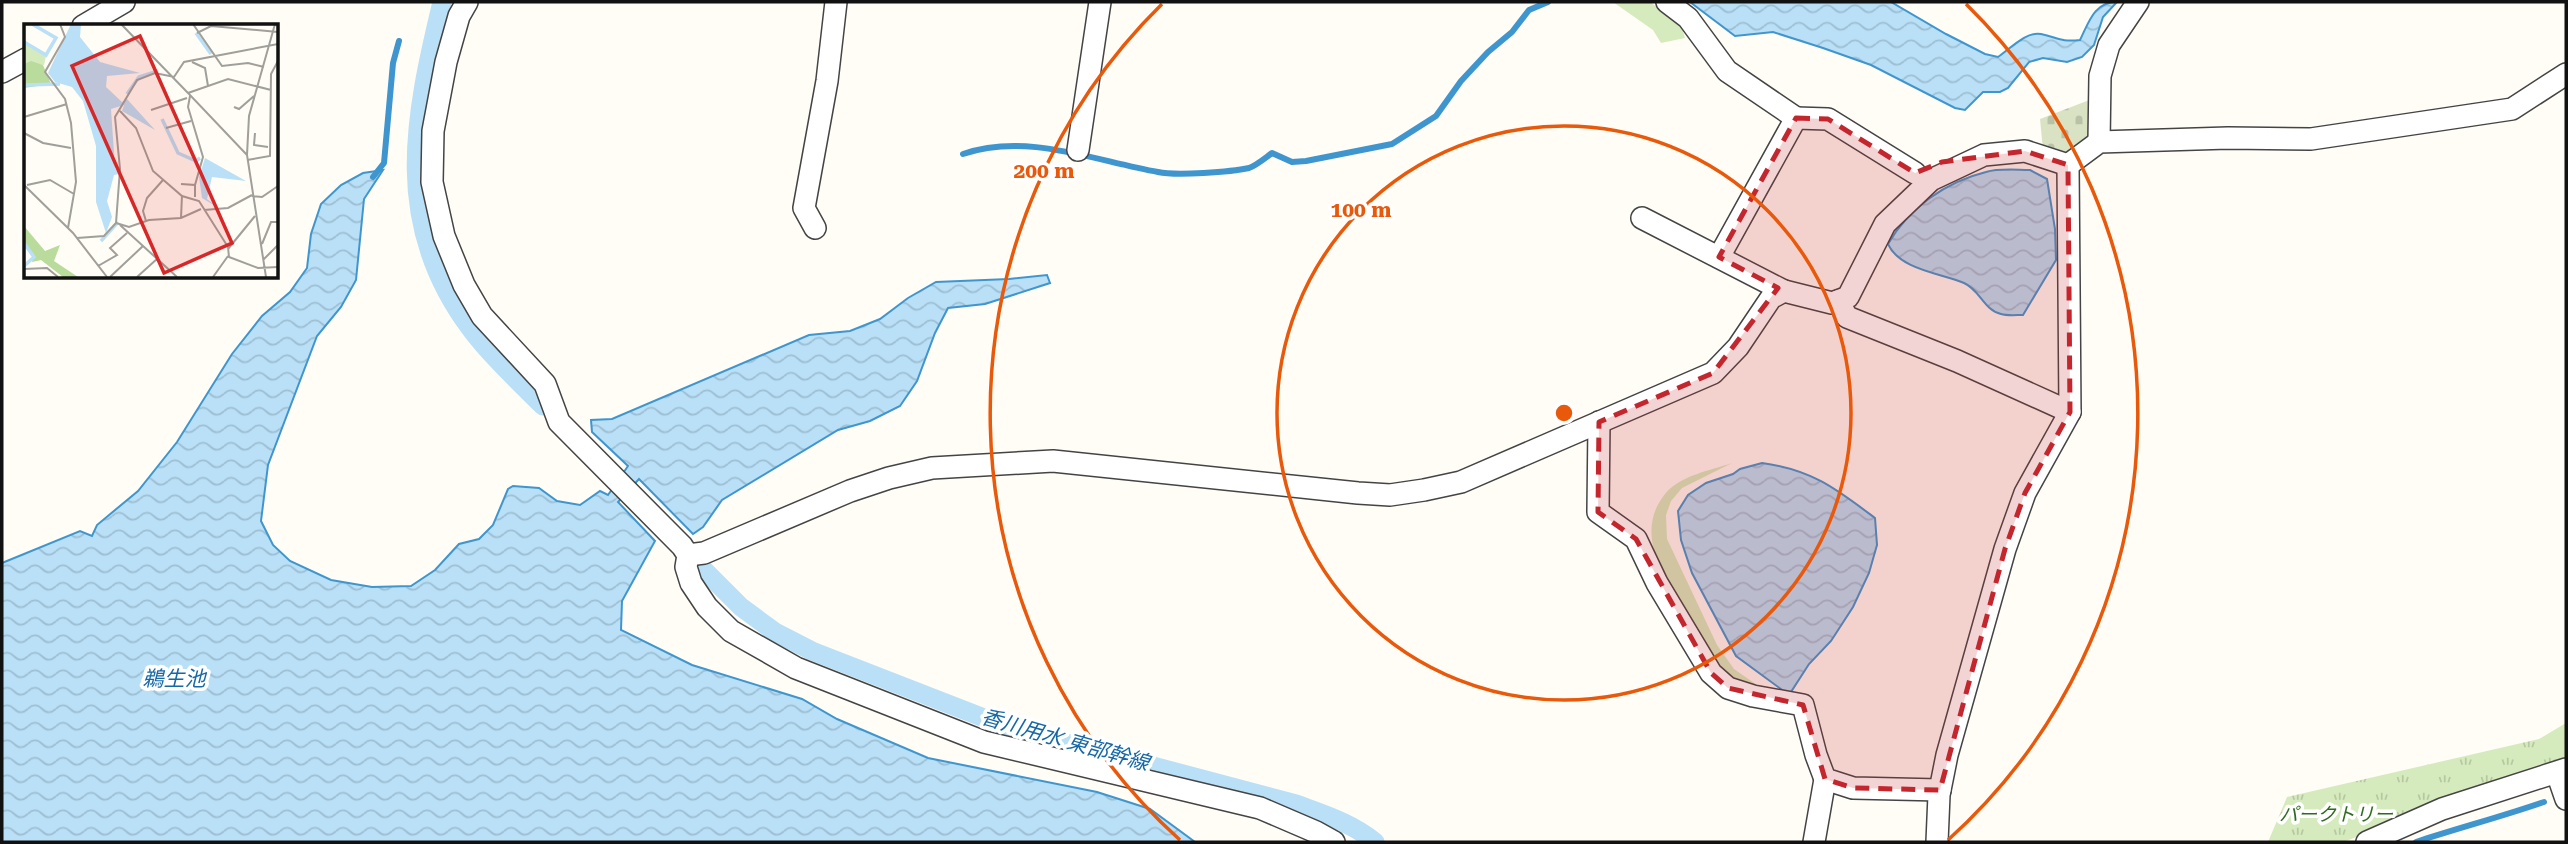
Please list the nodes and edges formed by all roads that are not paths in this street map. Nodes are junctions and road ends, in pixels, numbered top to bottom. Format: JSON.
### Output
{"nodes":[{"id":1,"x":124,"y":2,"type":"edge"},
{"id":2,"x":467,"y":2,"type":"edge"},
{"id":3,"x":836,"y":2,"type":"edge"},
{"id":4,"x":1100,"y":2,"type":"edge"},
{"id":5,"x":1667,"y":2,"type":"edge"},
{"id":6,"x":2138,"y":2,"type":"edge"},
{"id":7,"x":86,"y":24,"type":"edge"},
{"id":8,"x":24,"y":60,"type":"edge"},
{"id":9,"x":2,"y":72,"type":"edge"},
{"id":10,"x":2566,"y":74,"type":"edge"},
{"id":11,"x":1796,"y":118,"type":"junction"},
{"id":12,"x":2099,"y":142,"type":"junction"},
{"id":13,"x":1077,"y":150,"type":"dead end"},
{"id":14,"x":1984,"y":155,"type":"junction"},
{"id":15,"x":2067,"y":165,"type":"junction"},
{"id":16,"x":1915,"y":173,"type":"junction"},
{"id":17,"x":1642,"y":218,"type":"dead end"},
{"id":18,"x":815,"y":228,"type":"dead end"},
{"id":19,"x":1875,"y":245,"type":"junction"},
{"id":20,"x":1719,"y":257,"type":"junction"},
{"id":21,"x":1784,"y":291,"type":"junction"},
{"id":22,"x":1838,"y":301,"type":"junction"},
{"id":23,"x":2070,"y":412,"type":"junction"},
{"id":24,"x":1599,"y":422,"type":"junction"},
{"id":25,"x":685,"y":550,"type":"junction"},
{"id":26,"x":2562,"y":771,"type":"edge"},
{"id":27,"x":1825,"y":779,"type":"junction"},
{"id":28,"x":1940,"y":790,"type":"junction"},
{"id":29,"x":2566,"y":799,"type":"edge"},
{"id":30,"x":2375,"y":841,"type":"edge"},
{"id":31,"x":1334,"y":842,"type":"edge"},
{"id":32,"x":1814,"y":842,"type":"edge"},
{"id":33,"x":1937,"y":842,"type":"edge"}],
"edges":[{"from":1,"to":7,"type":"street"},
{"from":2,"to":25,"type":"street"},
{"from":3,"to":18,"type":"street"},
{"from":4,"to":13,"type":"street"},
{"from":5,"to":11,"type":"street"},
{"from":6,"to":12,"type":"street"},
{"from":8,"to":9,"type":"street"},
{"from":10,"to":12,"type":"street"},
{"from":11,"to":16,"type":"street"},
{"from":11,"to":20,"type":"street"},
{"from":12,"to":15,"type":"street"},
{"from":14,"to":15,"type":"street"},
{"from":14,"to":16,"type":"street"},
{"from":14,"to":19,"type":"street"},
{"from":15,"to":23,"type":"street"},
{"from":16,"to":19,"type":"street"},
{"from":17,"to":20,"type":"street"},
{"from":19,"to":22,"type":"street"},
{"from":20,"to":21,"type":"street"},
{"from":21,"to":22,"type":"street"},
{"from":21,"to":24,"type":"street"},
{"from":22,"to":23,"type":"street"},
{"from":23,"to":28,"type":"street"},
{"from":24,"to":25,"type":"street"},
{"from":24,"to":27,"type":"street"},
{"from":25,"to":31,"type":"street"},
{"from":26,"to":29,"type":"street"},
{"from":26,"to":30,"type":"street"},
{"from":27,"to":28,"type":"street"},
{"from":27,"to":32,"type":"street"},
{"from":28,"to":33,"type":"street"}]}
